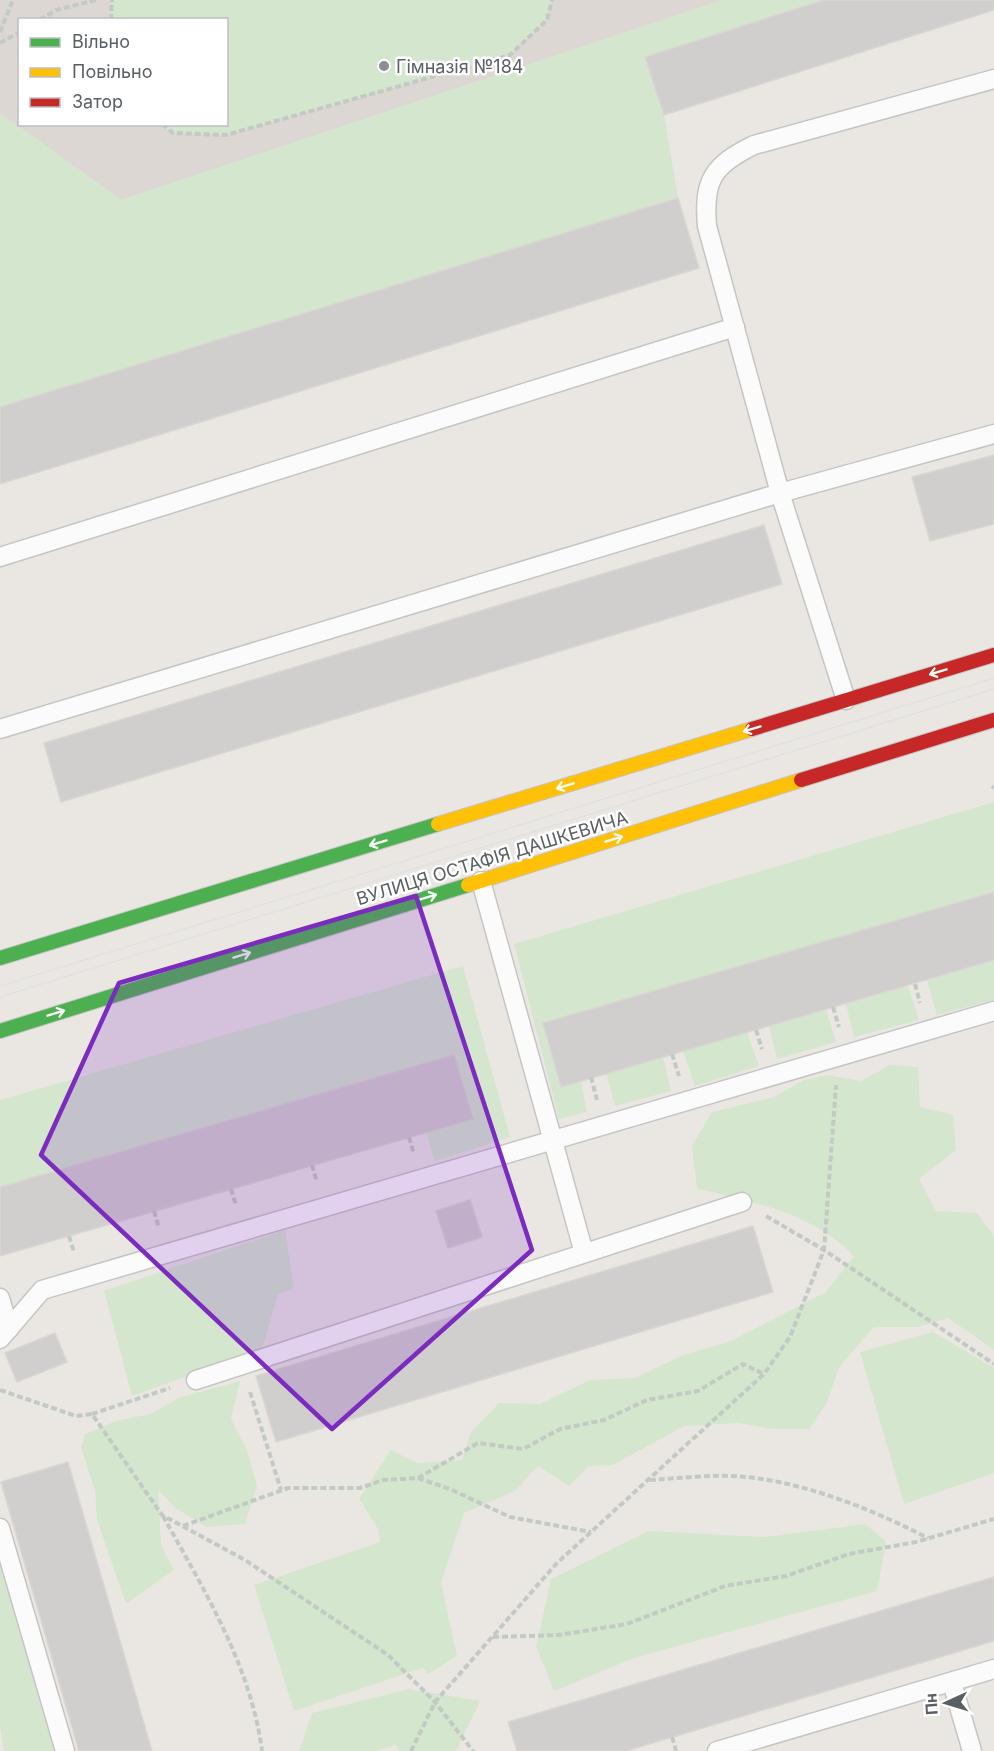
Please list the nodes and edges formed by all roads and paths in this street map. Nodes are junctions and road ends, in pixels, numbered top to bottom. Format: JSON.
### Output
{"nodes":[{"id":1,"x":13,"y":0,"type":"edge"},
{"id":2,"x":96,"y":0,"type":"edge"},
{"id":3,"x":112,"y":0,"type":"edge"},
{"id":4,"x":552,"y":0,"type":"edge"},
{"id":5,"x":43,"y":18,"type":"edge"},
{"id":6,"x":111,"y":18,"type":"edge"},
{"id":7,"x":0,"y":32,"type":"edge"},
{"id":8,"x":18,"y":33,"type":"edge"},
{"id":9,"x":0,"y":43,"type":"edge"},
{"id":10,"x":994,"y":79,"type":"edge"},
{"id":11,"x":164,"y":126,"type":"edge"},
{"id":12,"x":735,"y":327,"type":"junction"},
{"id":13,"x":994,"y":434,"type":"edge"},
{"id":14,"x":780,"y":493,"type":"junction"},
{"id":15,"x":0,"y":557,"type":"edge"},
{"id":16,"x":994,"y":655,"type":"edge"},
{"id":17,"x":846,"y":700,"type":"junction"},
{"id":18,"x":994,"y":720,"type":"edge"},
{"id":19,"x":0,"y":729,"type":"edge"},
{"id":20,"x":481,"y":881,"type":"junction"},
{"id":21,"x":0,"y":958,"type":"edge"},
{"id":22,"x":994,"y":1011,"type":"edge"},
{"id":23,"x":0,"y":1031,"type":"edge"},
{"id":24,"x":838,"y":1057,"type":"junction"},
{"id":25,"x":551,"y":1141,"type":"junction"},
{"id":26,"x":742,"y":1202,"type":"joint"},
{"id":27,"x":824,"y":1250,"type":"junction"},
{"id":28,"x":584,"y":1253,"type":"junction"},
{"id":29,"x":0,"y":1298,"type":"edge"},
{"id":30,"x":4,"y":1334,"type":"edge"},
{"id":31,"x":994,"y":1364,"type":"edge"},
{"id":32,"x":242,"y":1365,"type":"junction"},
{"id":33,"x":764,"y":1374,"type":"junction"},
{"id":34,"x":196,"y":1380,"type":"joint"},
{"id":35,"x":0,"y":1390,"type":"edge"},
{"id":36,"x":92,"y":1414,"type":"junction"},
{"id":37,"x":418,"y":1478,"type":"junction"},
{"id":38,"x":648,"y":1480,"type":"junction"},
{"id":39,"x":281,"y":1491,"type":"junction"},
{"id":40,"x":162,"y":1515,"type":"junction"},
{"id":41,"x":994,"y":1519,"type":"edge"},
{"id":42,"x":183,"y":1526,"type":"junction"},
{"id":43,"x":0,"y":1528,"type":"edge"},
{"id":44,"x":591,"y":1532,"type":"junction"},
{"id":45,"x":929,"y":1538,"type":"junction"},
{"id":46,"x":492,"y":1637,"type":"junction"},
{"id":47,"x":994,"y":1669,"type":"edge"},
{"id":48,"x":952,"y":1683,"type":"junction"},
{"id":49,"x":435,"y":1702,"type":"junction"},
{"id":50,"x":672,"y":1737,"type":"dead end"},
{"id":51,"x":764,"y":1745,"type":"edge"},
{"id":52,"x":65,"y":1751,"type":"edge"},
{"id":53,"x":262,"y":1751,"type":"edge"},
{"id":54,"x":411,"y":1751,"type":"edge"},
{"id":55,"x":473,"y":1751,"type":"edge"},
{"id":56,"x":676,"y":1751,"type":"edge"},
{"id":57,"x":717,"y":1751,"type":"edge"},
{"id":58,"x":972,"y":1751,"type":"edge"}],
"edges":[{"from":1,"to":7,"type":"path"},
{"from":2,"to":5,"type":"path"},
{"from":3,"to":6,"type":"path"},
{"from":4,"to":11,"type":"path"},
{"from":8,"to":9,"type":"path"},
{"from":10,"to":12,"type":"lane"},
{"from":12,"to":14,"type":"lane"},
{"from":12,"to":15,"type":"lane"},
{"from":13,"to":14,"type":"lane"},
{"from":14,"to":17,"type":"lane"},
{"from":14,"to":19,"type":"lane"},
{"from":16,"to":17,"type":"street","one_way":true},
{"from":17,"to":21,"type":"street","one_way":true},
{"from":20,"to":18,"type":"street","name":"ВУЛИЦЯ ОСТАФІЯ ДАШКЕВИЧА","one_way":true},
{"from":23,"to":20,"type":"street","name":"ВУЛИЦЯ ОСТАФІЯ ДАШКЕВИЧА","one_way":true},
{"from":20,"to":25,"type":"lane"},
{"from":22,"to":24,"type":"lane"},
{"from":24,"to":25,"type":"lane"},
{"from":24,"to":27,"type":"path"},
{"from":25,"to":28,"type":"lane"},
{"from":25,"to":30,"type":"lane"},
{"from":26,"to":27,"type":"path"},
{"from":26,"to":28,"type":"lane"},
{"from":27,"to":31,"type":"path"},
{"from":27,"to":33,"type":"path"},
{"from":28,"to":32,"type":"lane"},
{"from":29,"to":30,"type":"lane"},
{"from":32,"to":34,"type":"lane"},
{"from":32,"to":39,"type":"path"},
{"from":33,"to":37,"type":"path"},
{"from":33,"to":38,"type":"path"},
{"from":34,"to":36,"type":"path"},
{"from":35,"to":36,"type":"path"},
{"from":36,"to":40,"type":"path"},
{"from":37,"to":39,"type":"path"},
{"from":37,"to":44,"type":"path"},
{"from":38,"to":44,"type":"path"},
{"from":38,"to":45,"type":"path"},
{"from":39,"to":42,"type":"path"},
{"from":40,"to":42,"type":"path"},
{"from":40,"to":53,"type":"path"},
{"from":41,"to":45,"type":"path"},
{"from":42,"to":49,"type":"path"},
{"from":43,"to":52,"type":"lane"},
{"from":44,"to":46,"type":"path"},
{"from":45,"to":46,"type":"path"},
{"from":46,"to":49,"type":"path"},
{"from":47,"to":48,"type":"lane"},
{"from":48,"to":51,"type":"lane"},
{"from":48,"to":58,"type":"lane"},
{"from":49,"to":54,"type":"path"},
{"from":49,"to":55,"type":"path"},
{"from":50,"to":56,"type":"path"},
{"from":51,"to":57,"type":"lane"}]}
